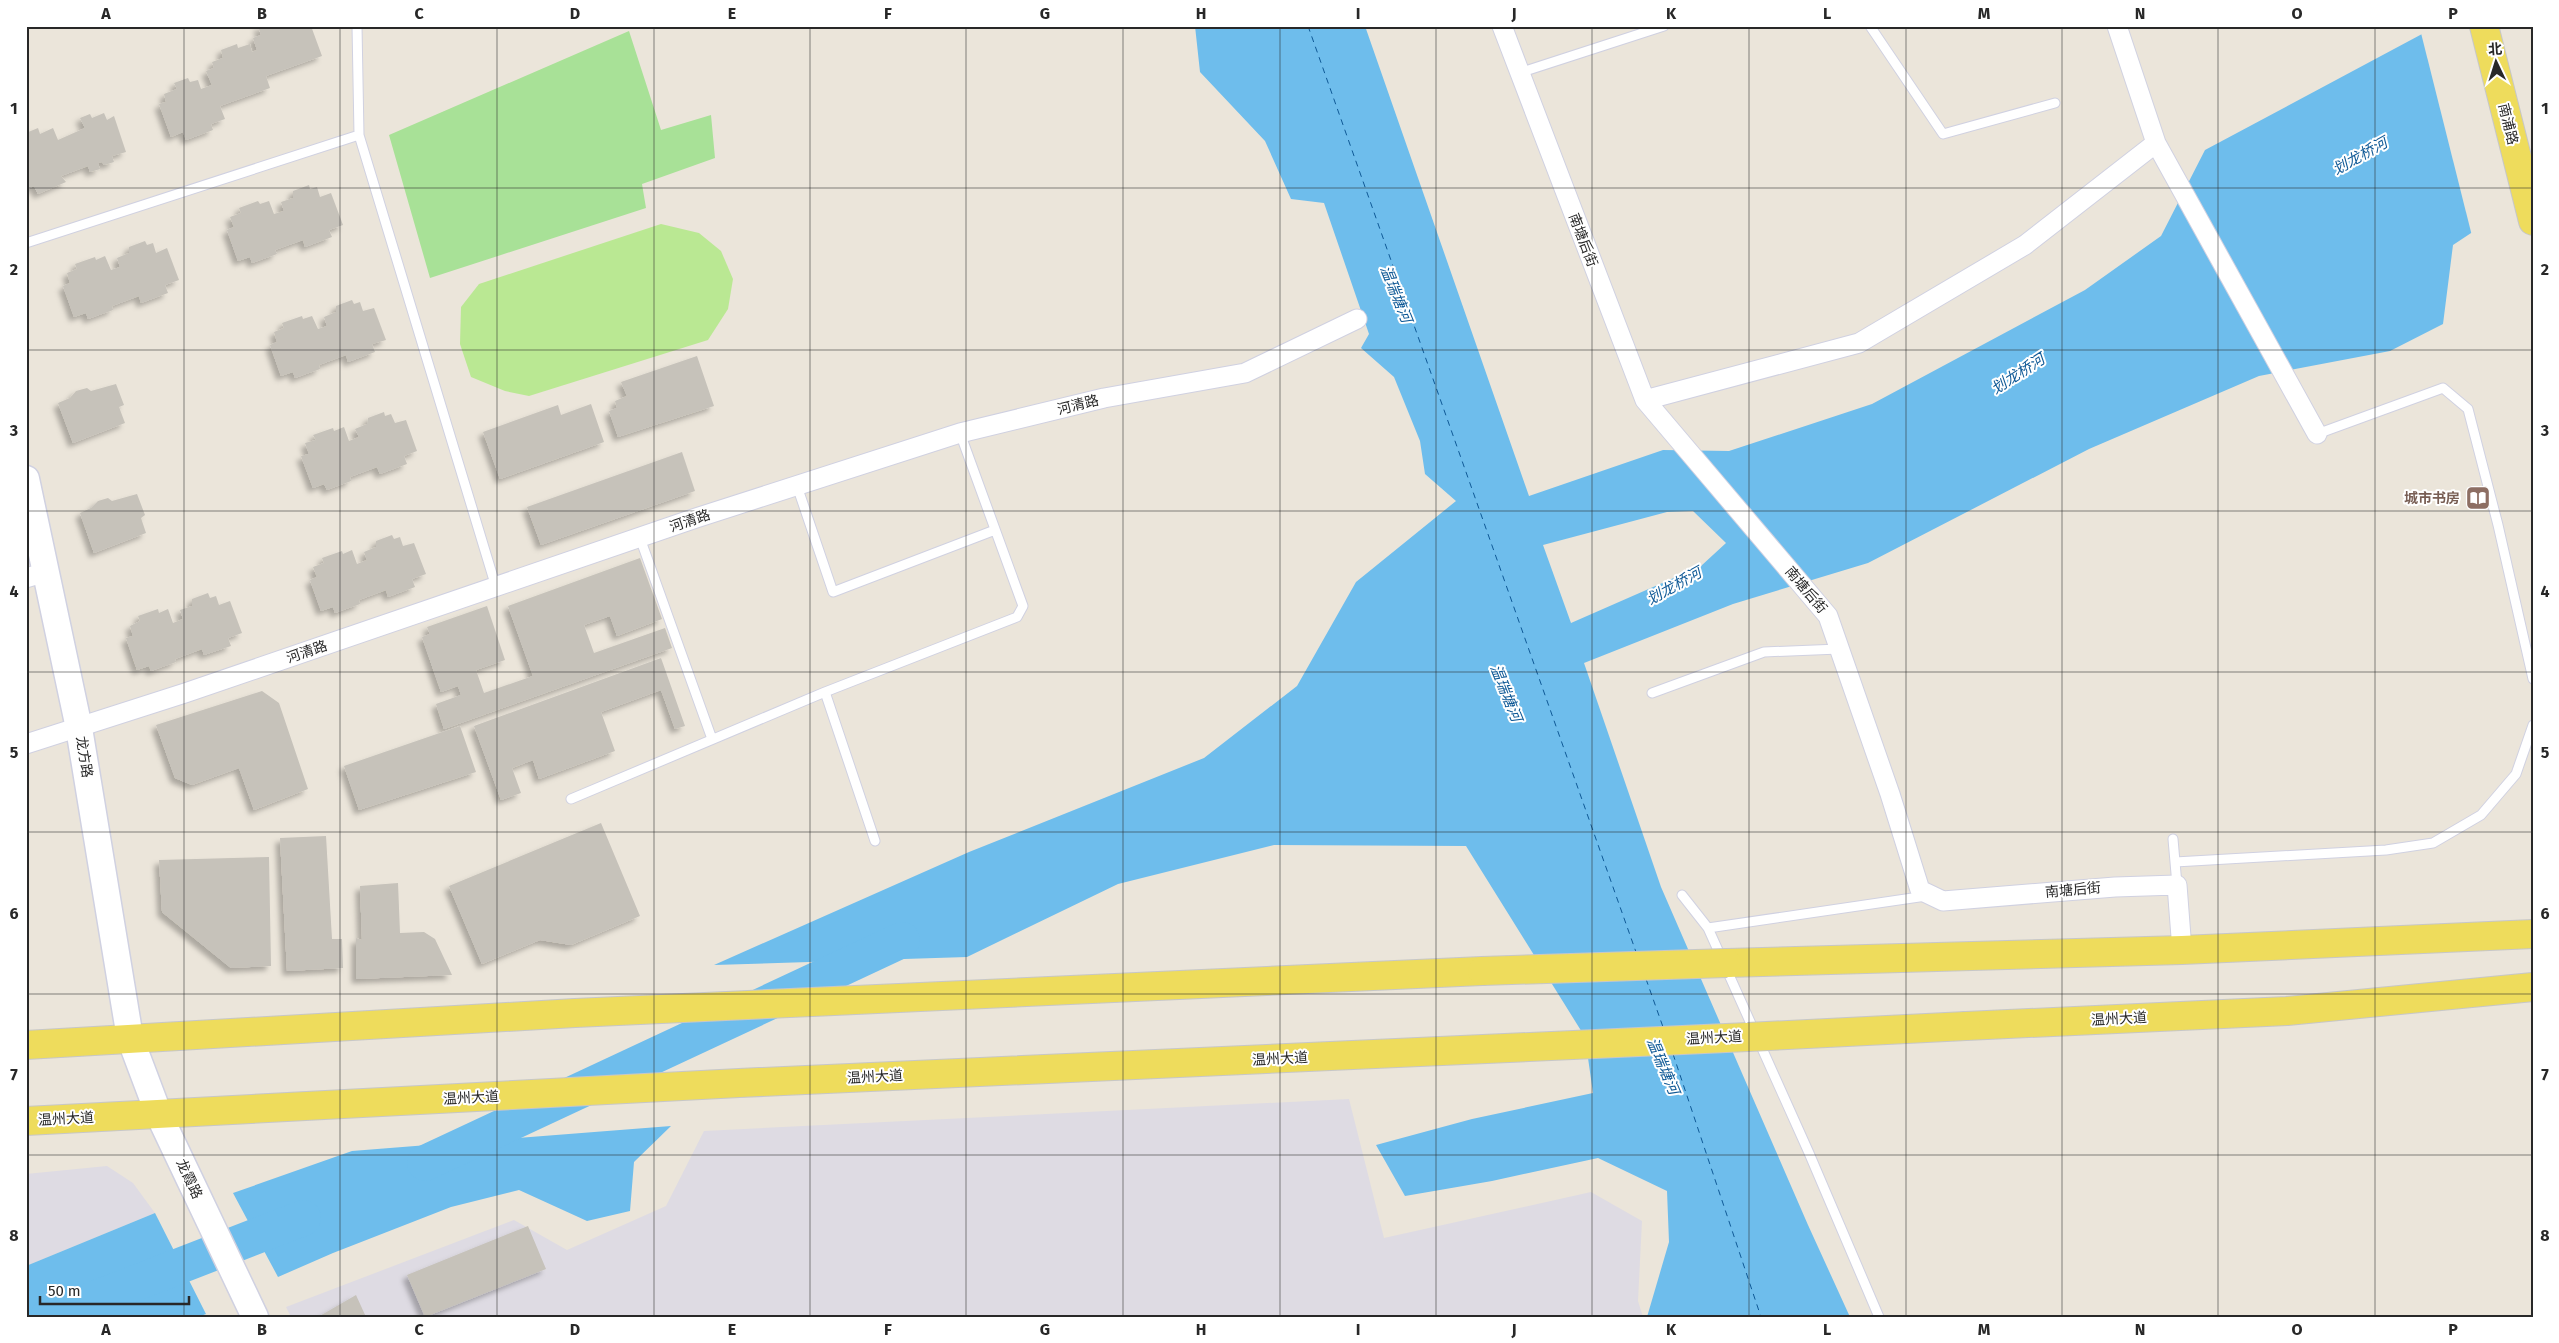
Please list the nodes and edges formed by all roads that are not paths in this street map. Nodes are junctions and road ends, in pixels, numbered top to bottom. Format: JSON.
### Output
{"nodes":[{"id":1,"x":357,"y":26,"type":"edge"},
{"id":2,"x":1502,"y":26,"type":"edge"},
{"id":3,"x":1664,"y":26,"type":"edge"},
{"id":4,"x":1870,"y":26,"type":"edge"},
{"id":5,"x":2117,"y":26,"type":"edge"},
{"id":6,"x":2484,"y":26,"type":"edge"},
{"id":7,"x":1520,"y":73,"type":"junction"},
{"id":8,"x":2055,"y":102,"type":"dead end"},
{"id":9,"x":359,"y":135,"type":"junction"},
{"id":10,"x":2156,"y":142,"type":"junction"},
{"id":11,"x":2531,"y":215,"type":"edge"},
{"id":12,"x":26,"y":243,"type":"edge"},
{"id":13,"x":1357,"y":319,"type":"dead end"},
{"id":14,"x":1644,"y":400,"type":"junction"},
{"id":15,"x":960,"y":433,"type":"junction"},
{"id":16,"x":2317,"y":434,"type":"joint"},
{"id":17,"x":26,"y":479,"type":"edge"},
{"id":18,"x":796,"y":486,"type":"junction"},
{"id":19,"x":995,"y":530,"type":"junction"},
{"id":20,"x":640,"y":538,"type":"junction"},
{"id":21,"x":36,"y":575,"type":"edge"},
{"id":22,"x":496,"y":587,"type":"junction"},
{"id":23,"x":1839,"y":648,"type":"junction"},
{"id":24,"x":2533,"y":679,"type":"edge"},
{"id":25,"x":825,"y":692,"type":"junction"},
{"id":26,"x":1652,"y":692,"type":"dead end"},
{"id":27,"x":2533,"y":725,"type":"edge"},
{"id":28,"x":79,"y":728,"type":"junction"},
{"id":29,"x":712,"y":739,"type":"junction"},
{"id":30,"x":26,"y":744,"type":"edge"},
{"id":31,"x":571,"y":799,"type":"dead end"},
{"id":32,"x":2173,"y":839,"type":"dead end"},
{"id":33,"x":875,"y":841,"type":"dead end"},
{"id":34,"x":2175,"y":862,"type":"junction"},
{"id":35,"x":2177,"y":885,"type":"junction"},
{"id":36,"x":1682,"y":895,"type":"dead end"},
{"id":37,"x":1930,"y":895,"type":"junction"},
{"id":38,"x":1708,"y":928,"type":"junction"},
{"id":39,"x":2533,"y":934,"type":"edge"},
{"id":40,"x":2182,"y":950,"type":"junction"},
{"id":41,"x":2533,"y":987,"type":"edge"},
{"id":42,"x":130,"y":1038,"type":"junction"},
{"id":43,"x":26,"y":1045,"type":"edge"},
{"id":44,"x":159,"y":1115,"type":"junction"},
{"id":45,"x":26,"y":1121,"type":"edge"},
{"id":46,"x":255,"y":1317,"type":"edge"},
{"id":47,"x":1879,"y":1317,"type":"edge"}],
"edges":[{"from":1,"to":9,"type":"lane"},
{"from":2,"to":7,"type":"street","name":"南塘后街"},
{"from":3,"to":7,"type":"lane"},
{"from":4,"to":8,"type":"lane"},
{"from":5,"to":10,"type":"street"},
{"from":6,"to":11,"type":"main road","name":"南浦路"},
{"from":7,"to":14,"type":"street","name":"南塘后街"},
{"from":9,"to":12,"type":"lane"},
{"from":9,"to":22,"type":"lane"},
{"from":10,"to":14,"type":"street"},
{"from":10,"to":16,"type":"street"},
{"from":13,"to":15,"type":"street","name":"河清路"},
{"from":14,"to":23,"type":"street","name":"南塘后街"},
{"from":15,"to":18,"type":"street","name":"河清路"},
{"from":15,"to":19,"type":"lane"},
{"from":16,"to":24,"type":"lane"},
{"from":17,"to":21,"type":"main road","name":"龙方路"},
{"from":18,"to":19,"type":"lane"},
{"from":18,"to":20,"type":"street","name":"河清路"},
{"from":19,"to":25,"type":"lane"},
{"from":20,"to":22,"type":"street","name":"河清路"},
{"from":20,"to":29,"type":"lane"},
{"from":21,"to":28,"type":"main road","name":"龙方路"},
{"from":22,"to":28,"type":"street","name":"河清路"},
{"from":23,"to":26,"type":"lane"},
{"from":23,"to":37,"type":"street","name":"南塘后街"},
{"from":25,"to":29,"type":"lane"},
{"from":25,"to":33,"type":"lane"},
{"from":27,"to":34,"type":"lane"},
{"from":28,"to":30,"type":"street","name":"河清路"},
{"from":28,"to":42,"type":"main road","name":"龙方路"},
{"from":29,"to":31,"type":"lane"},
{"from":32,"to":34,"type":"lane"},
{"from":34,"to":35,"type":"lane"},
{"from":35,"to":37,"type":"street","name":"南塘后街"},
{"from":35,"to":40,"type":"street"},
{"from":36,"to":38,"type":"lane"},
{"from":37,"to":38,"type":"lane"},
{"from":38,"to":47,"type":"lane"},
{"from":39,"to":40,"type":"main road"},
{"from":40,"to":42,"type":"main road","bridge":true},
{"from":41,"to":44,"type":"main road","name":"温州大道","bridge":true},
{"from":42,"to":43,"type":"main road"},
{"from":42,"to":44,"type":"main road","name":"龙霞路"},
{"from":44,"to":45,"type":"main road","name":"温州大道"},
{"from":44,"to":46,"type":"main road","name":"龙霞路"}]}
